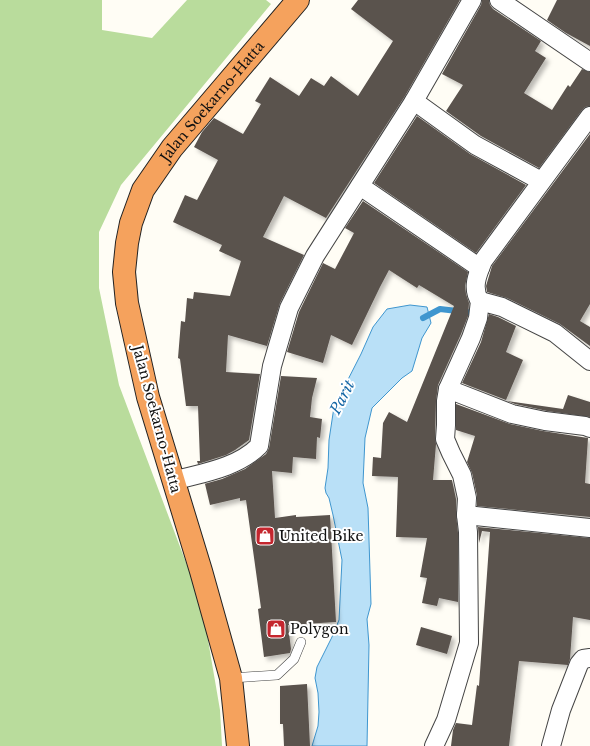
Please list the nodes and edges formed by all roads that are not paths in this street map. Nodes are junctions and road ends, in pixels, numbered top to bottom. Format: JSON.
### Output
{"nodes":[{"id":1,"x":298,"y":0,"type":"edge"},
{"id":2,"x":472,"y":0,"type":"edge"},
{"id":3,"x":498,"y":0,"type":"edge"},
{"id":4,"x":590,"y":62,"type":"edge"},
{"id":5,"x":414,"y":101,"type":"junction"},
{"id":6,"x":590,"y":116,"type":"edge"},
{"id":7,"x":541,"y":181,"type":"junction"},
{"id":8,"x":360,"y":186,"type":"junction"},
{"id":9,"x":480,"y":268,"type":"junction"},
{"id":10,"x":480,"y":301,"type":"junction"},
{"id":11,"x":590,"y":361,"type":"edge"},
{"id":12,"x":448,"y":389,"type":"junction"},
{"id":13,"x":590,"y":428,"type":"edge"},
{"id":14,"x":173,"y":481,"type":"junction"},
{"id":15,"x":466,"y":515,"type":"junction"},
{"id":16,"x":590,"y":528,"type":"edge"},
{"id":17,"x":301,"y":642,"type":"dead end"},
{"id":18,"x":590,"y":658,"type":"edge"},
{"id":19,"x":231,"y":678,"type":"junction"},
{"id":20,"x":238,"y":746,"type":"edge"},
{"id":21,"x":434,"y":746,"type":"edge"},
{"id":22,"x":551,"y":746,"type":"edge"}],
"edges":[{"from":1,"to":14,"type":"highway","name":"Jalan Soekarno-Hatta"},
{"from":2,"to":5,"type":"street"},
{"from":3,"to":4,"type":"street"},
{"from":5,"to":7,"type":"street"},
{"from":5,"to":8,"type":"street"},
{"from":6,"to":7,"type":"street"},
{"from":7,"to":9,"type":"street"},
{"from":8,"to":9,"type":"street"},
{"from":8,"to":14,"type":"street"},
{"from":9,"to":10,"type":"street"},
{"from":10,"to":11,"type":"street"},
{"from":10,"to":12,"type":"street"},
{"from":12,"to":13,"type":"street"},
{"from":12,"to":15,"type":"street"},
{"from":14,"to":19,"type":"highway","name":"Jalan Soekarno-Hatta"},
{"from":15,"to":16,"type":"street"},
{"from":15,"to":21,"type":"street"},
{"from":17,"to":19,"type":"lane"},
{"from":18,"to":22,"type":"street"},
{"from":19,"to":20,"type":"highway","name":"Jalan Soekarno-Hatta"}]}
